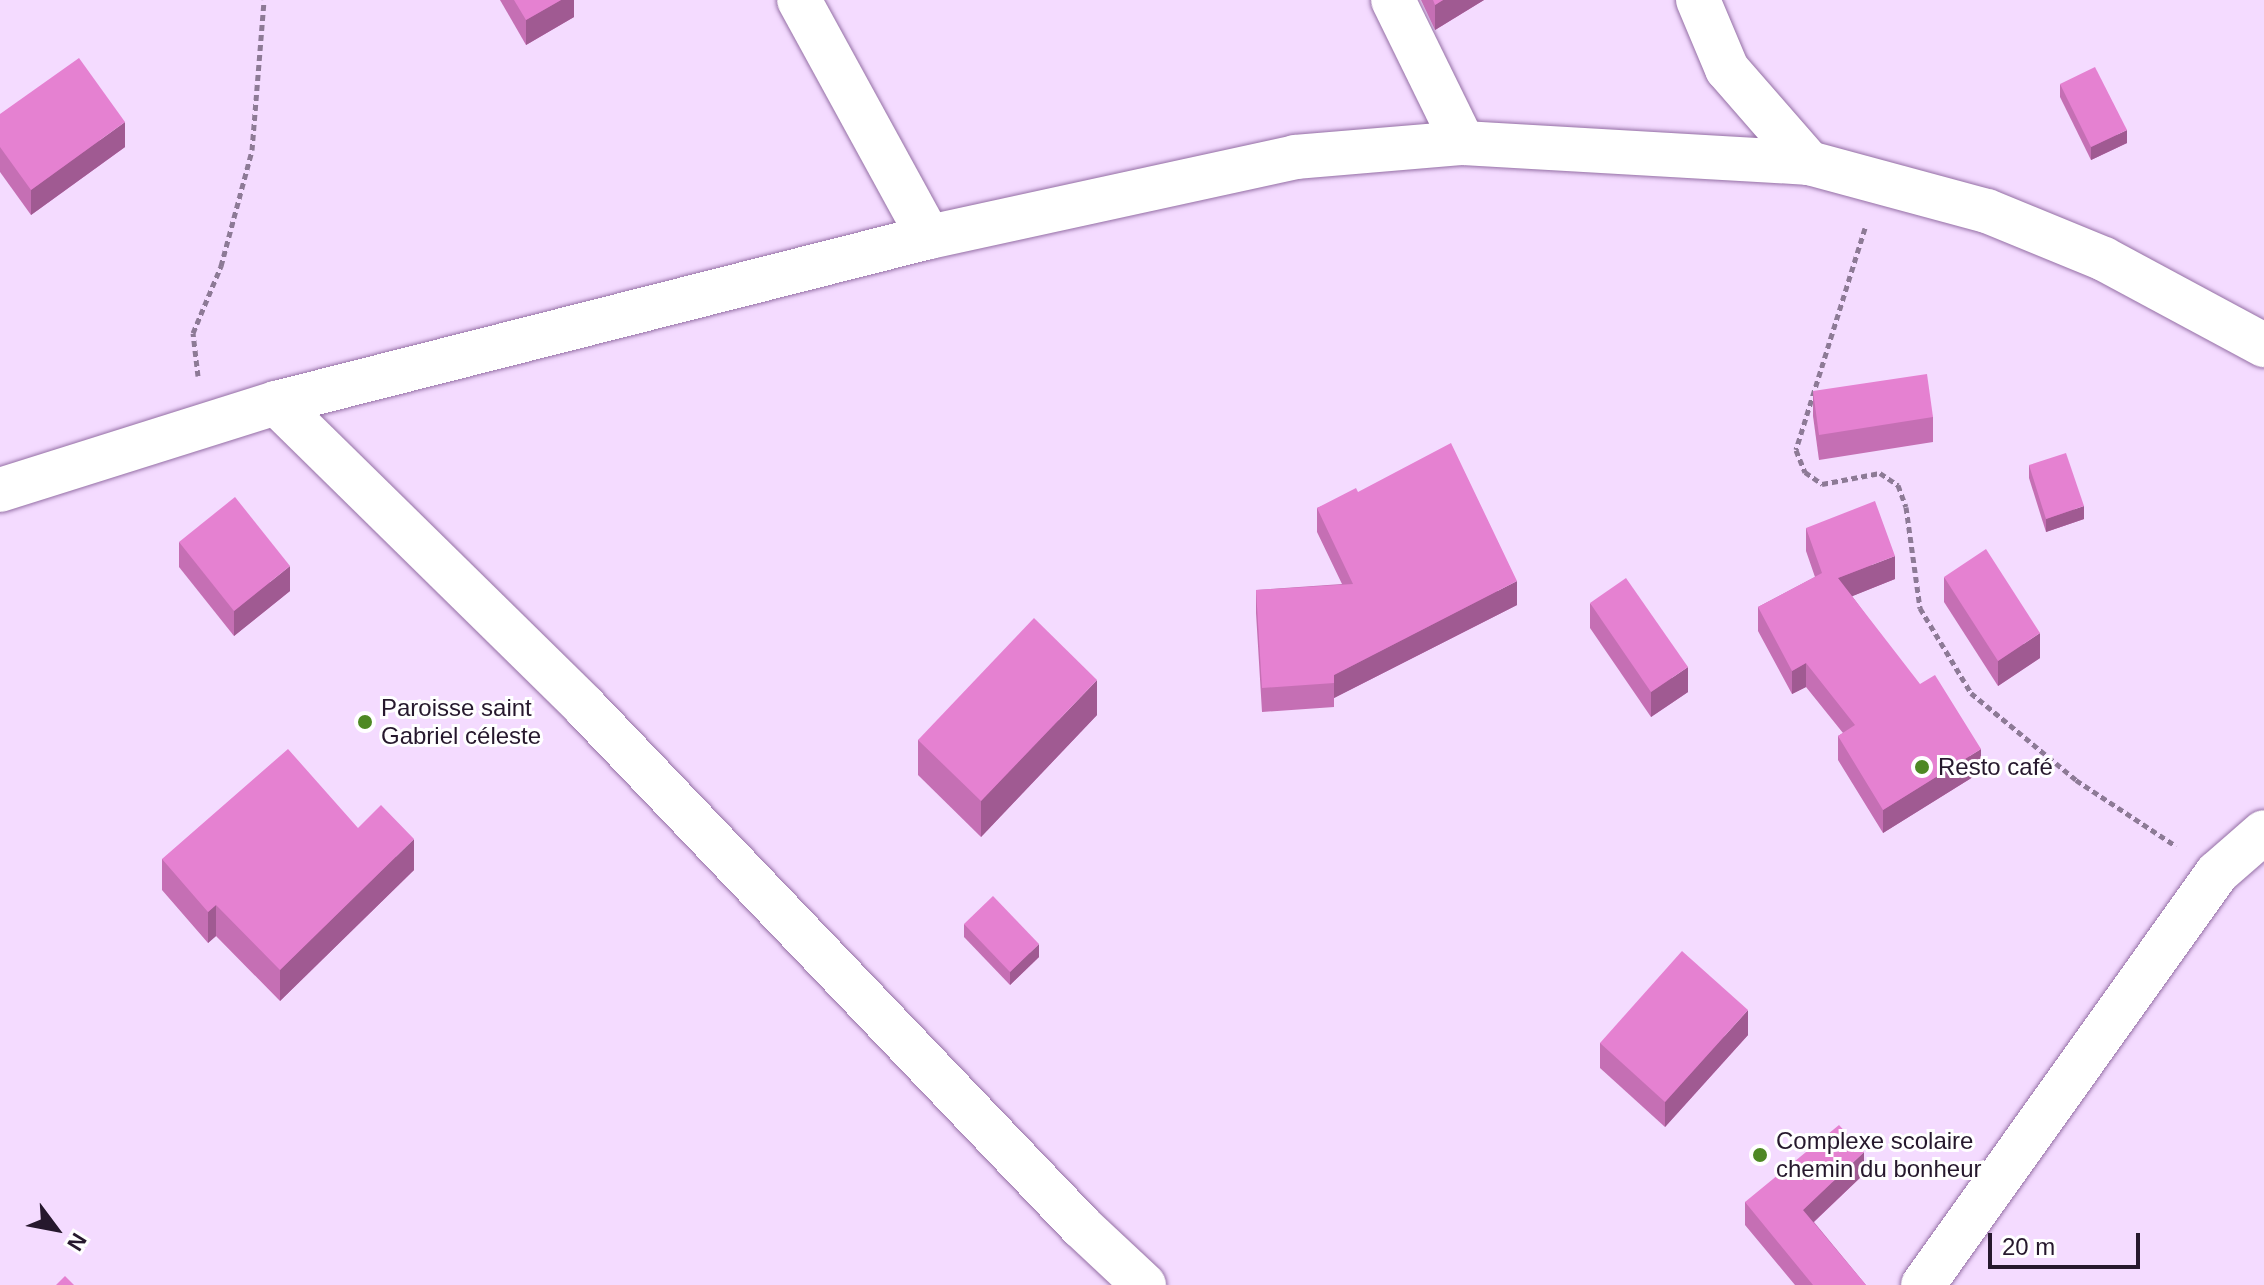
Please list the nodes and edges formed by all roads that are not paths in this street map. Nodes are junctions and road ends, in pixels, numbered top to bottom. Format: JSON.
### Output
{"nodes":[{"id":1,"x":799,"y":0,"type":"edge"},
{"id":2,"x":1393,"y":0,"type":"edge"},
{"id":3,"x":1698,"y":0,"type":"edge"},
{"id":4,"x":1463,"y":143,"type":"junction"},
{"id":5,"x":1809,"y":163,"type":"junction"},
{"id":6,"x":929,"y":237,"type":"junction"},
{"id":7,"x":2264,"y":345,"type":"edge"},
{"id":8,"x":276,"y":403,"type":"junction"},
{"id":9,"x":0,"y":490,"type":"edge"},
{"id":10,"x":2264,"y":832,"type":"edge"},
{"id":11,"x":1144,"y":1285,"type":"edge"},
{"id":12,"x":1923,"y":1285,"type":"edge"}],
"edges":[{"from":1,"to":6,"type":"street"},
{"from":2,"to":4,"type":"street"},
{"from":3,"to":5,"type":"street"},
{"from":4,"to":5,"type":"street"},
{"from":4,"to":6,"type":"street"},
{"from":5,"to":7,"type":"street"},
{"from":6,"to":8,"type":"street"},
{"from":8,"to":9,"type":"street"},
{"from":8,"to":11,"type":"street"},
{"from":10,"to":12,"type":"street"}]}
